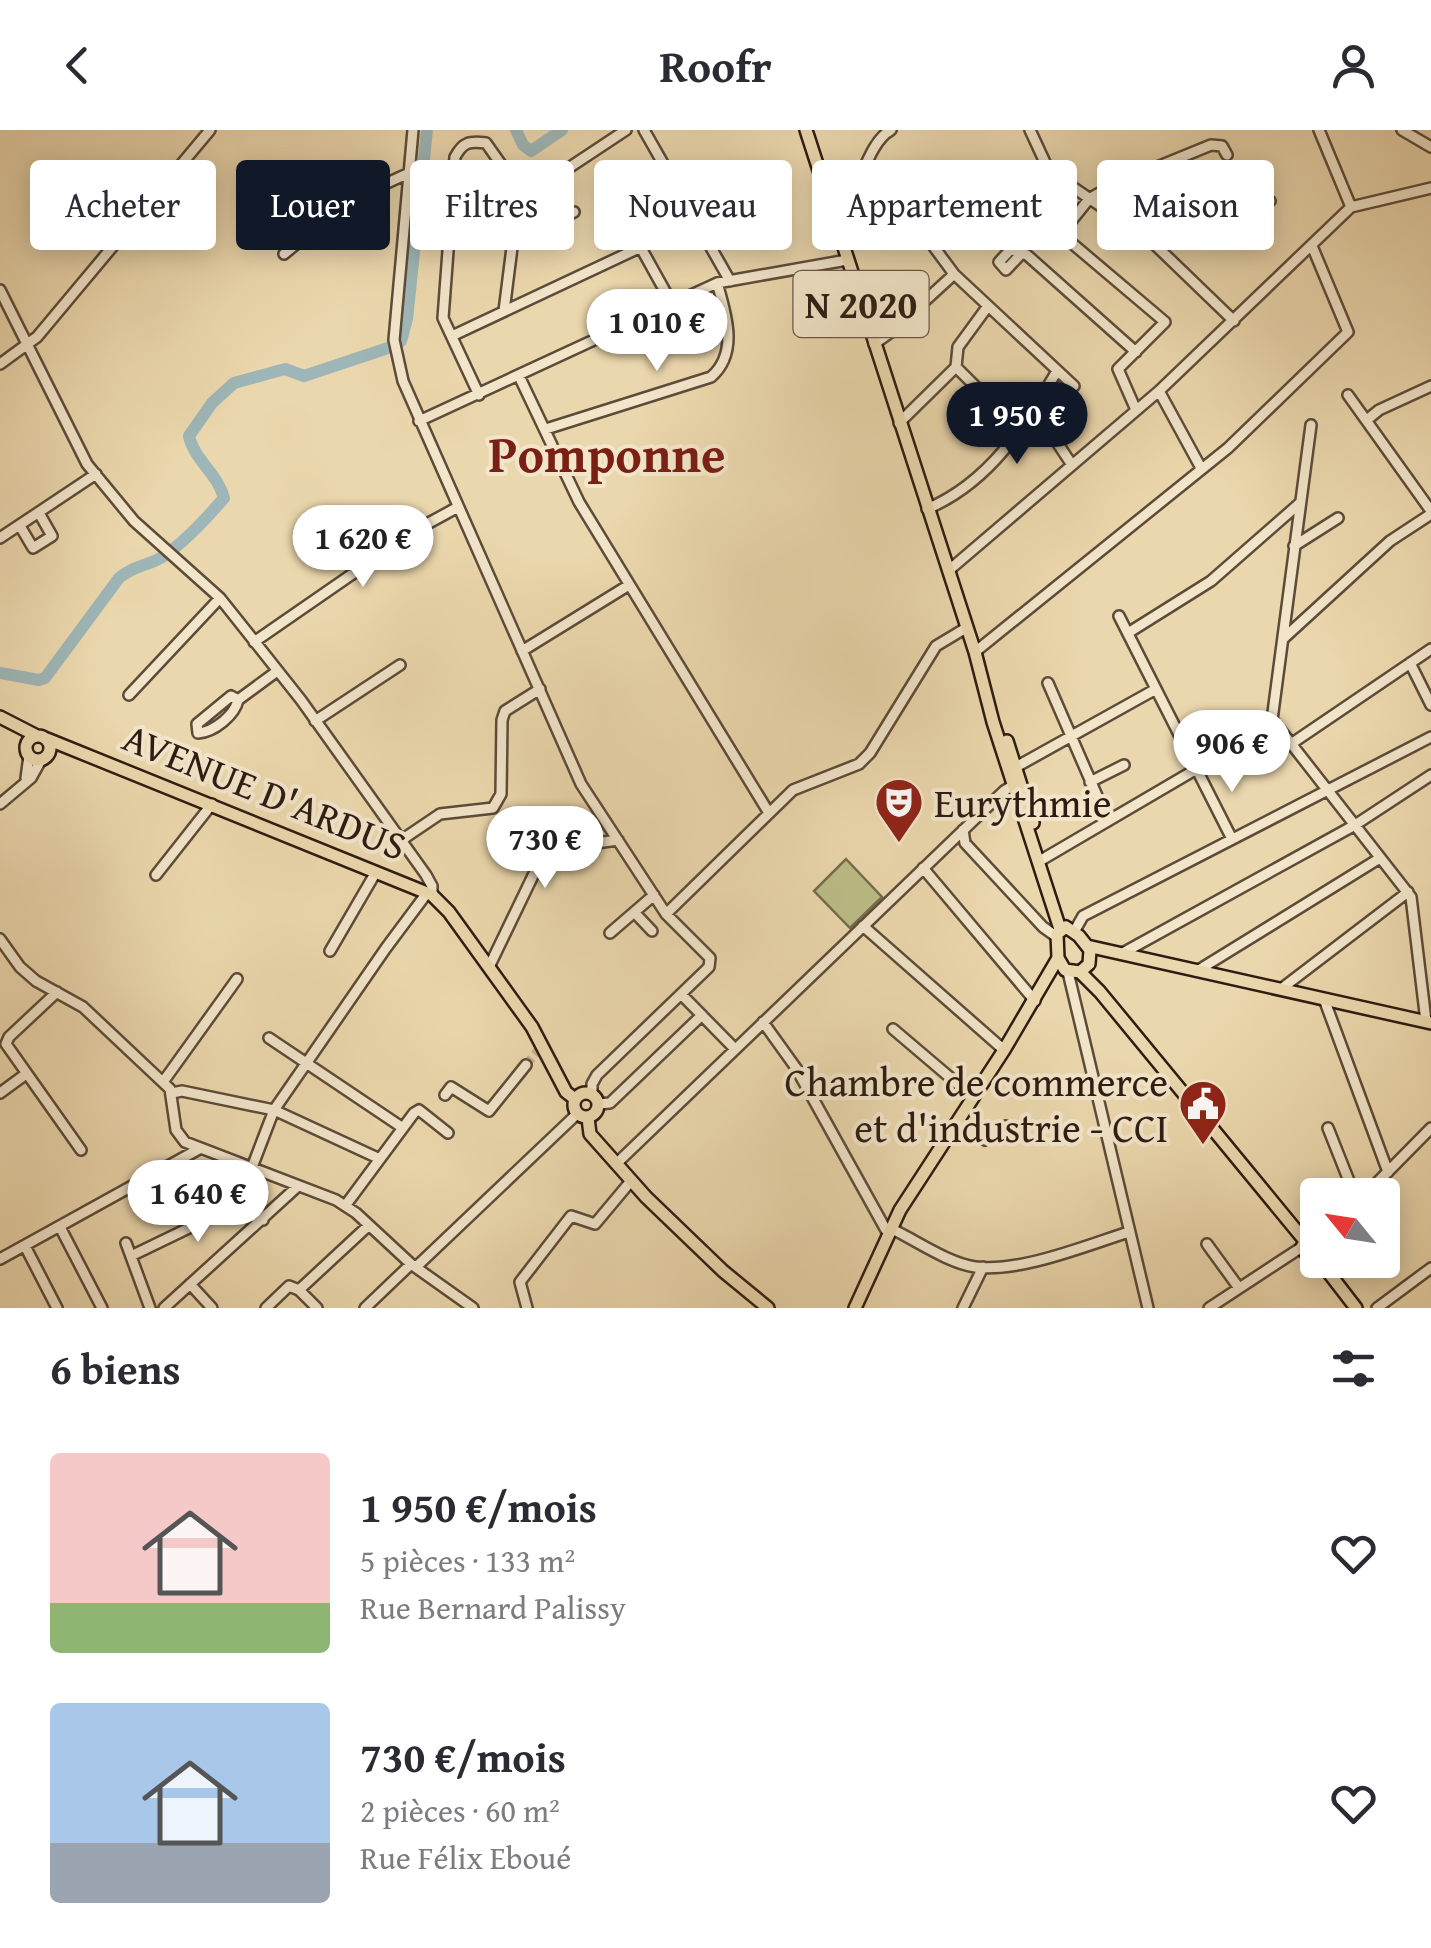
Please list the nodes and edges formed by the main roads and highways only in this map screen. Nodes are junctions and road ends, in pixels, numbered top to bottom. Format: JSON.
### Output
{"nodes":[{"id":1,"x":806,"y":130,"type":"edge"},
{"id":2,"x":0,"y":717,"type":"edge"},
{"id":3,"x":13,"y":723,"type":"junction"},
{"id":4,"x":42,"y":737,"type":"junction"},
{"id":5,"x":73,"y":749,"type":"junction"},
{"id":6,"x":36,"y":755,"type":"junction"},
{"id":7,"x":1012,"y":767,"type":"junction"},
{"id":8,"x":1064,"y":931,"type":"junction"},
{"id":9,"x":1087,"y":946,"type":"junction"},
{"id":10,"x":1058,"y":958,"type":"junction"},
{"id":11,"x":1076,"y":970,"type":"junction"},
{"id":12,"x":1038,"y":996,"type":"junction"},
{"id":13,"x":1428,"y":1022,"type":"edge"},
{"id":14,"x":575,"y":1099,"type":"junction"},
{"id":15,"x":582,"y":1116,"type":"junction"},
{"id":16,"x":1300,"y":1232,"type":"edge"},
{"id":17,"x":1333,"y":1278,"type":"edge"},
{"id":18,"x":768,"y":1308,"type":"edge"},
{"id":19,"x":855,"y":1308,"type":"edge"},
{"id":20,"x":1356,"y":1308,"type":"edge"}],
"edges":[{"from":1,"to":7,"type":"main road","number":"N 2020"},
{"from":2,"to":3,"type":"main road","name":"AVENUE D'ARDUS"},
{"from":3,"to":4,"type":"main road","name":"AVENUE D'ARDUS"},
{"from":3,"to":6,"type":"main road"},
{"from":4,"to":5,"type":"main road","name":"AVENUE D'ARDUS"},
{"from":4,"to":6,"type":"main road"},
{"from":4,"to":6,"type":"main road"},
{"from":5,"to":6,"type":"main road","name":"AVENUE D'ARDUS"},
{"from":5,"to":14,"type":"main road","name":"AVENUE D'ARDUS"},
{"from":7,"to":8,"type":"main road"},
{"from":7,"to":8,"type":"main road"},
{"from":8,"to":9,"type":"main road"},
{"from":8,"to":10,"type":"main road"},
{"from":9,"to":11,"type":"main road"},
{"from":9,"to":13,"type":"main road"},
{"from":10,"to":11,"type":"main road"},
{"from":10,"to":12,"type":"main road"},
{"from":11,"to":12,"type":"main road"},
{"from":11,"to":16,"type":"main road"},
{"from":12,"to":19,"type":"main road"},
{"from":14,"to":15,"type":"main road"},
{"from":14,"to":15,"type":"main road"},
{"from":15,"to":18,"type":"main road"},
{"from":17,"to":20,"type":"main road"}]}
